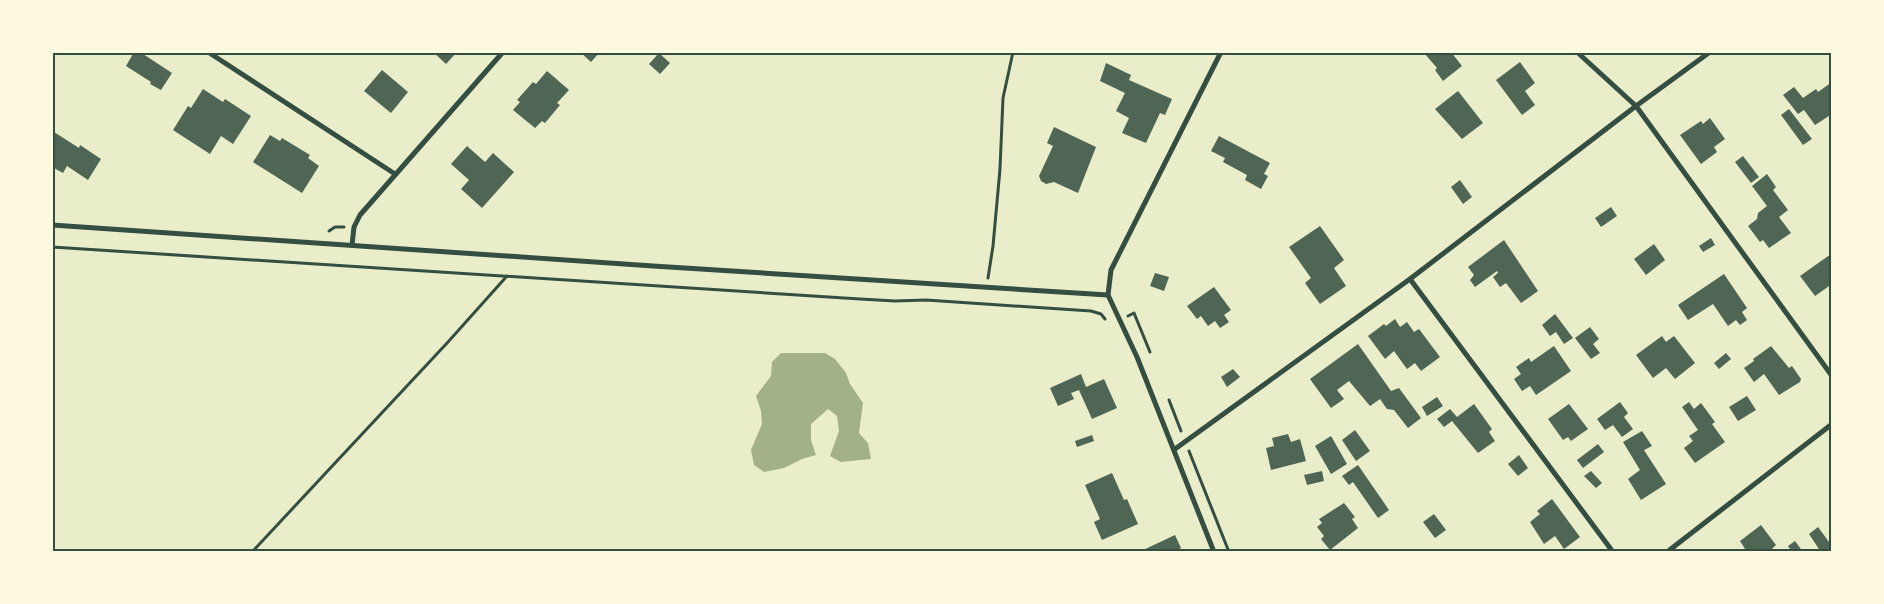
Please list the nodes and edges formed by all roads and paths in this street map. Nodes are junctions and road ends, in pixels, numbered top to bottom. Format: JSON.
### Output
{"nodes":[{"id":1,"x":208,"y":52,"type":"edge"},
{"id":2,"x":503,"y":52,"type":"edge"},
{"id":3,"x":1013,"y":52,"type":"edge"},
{"id":4,"x":1221,"y":52,"type":"edge"},
{"id":5,"x":1578,"y":52,"type":"edge"},
{"id":6,"x":1710,"y":52,"type":"edge"},
{"id":7,"x":1636,"y":106,"type":"junction"},
{"id":8,"x":395,"y":174,"type":"junction"},
{"id":9,"x":52,"y":225,"type":"edge"},
{"id":10,"x":352,"y":246,"type":"junction"},
{"id":11,"x":52,"y":247,"type":"edge"},
{"id":12,"x":507,"y":276,"type":"junction"},
{"id":13,"x":1410,"y":279,"type":"junction"},
{"id":14,"x":986,"y":288,"type":"junction"},
{"id":15,"x":1108,"y":295,"type":"junction"},
{"id":16,"x":1107,"y":322,"type":"dead end"},
{"id":17,"x":1832,"y":376,"type":"edge"},
{"id":18,"x":1832,"y":424,"type":"edge"},
{"id":19,"x":1174,"y":449,"type":"junction"},
{"id":20,"x":252,"y":552,"type":"edge"},
{"id":21,"x":1214,"y":552,"type":"edge"},
{"id":22,"x":1613,"y":552,"type":"edge"},
{"id":23,"x":1667,"y":552,"type":"edge"}],
"edges":[{"from":1,"to":8,"type":"street"},
{"from":2,"to":8,"type":"street"},
{"from":3,"to":14,"type":"path"},
{"from":4,"to":15,"type":"street"},
{"from":5,"to":7,"type":"street"},
{"from":6,"to":7,"type":"street"},
{"from":7,"to":13,"type":"street"},
{"from":7,"to":17,"type":"street"},
{"from":8,"to":10,"type":"street"},
{"from":9,"to":10,"type":"street"},
{"from":10,"to":14,"type":"street"},
{"from":11,"to":12,"type":"path"},
{"from":12,"to":16,"type":"path"},
{"from":12,"to":20,"type":"path"},
{"from":13,"to":19,"type":"street"},
{"from":13,"to":22,"type":"street"},
{"from":14,"to":15,"type":"street"},
{"from":15,"to":19,"type":"street"},
{"from":18,"to":23,"type":"street"},
{"from":19,"to":21,"type":"street"}]}
